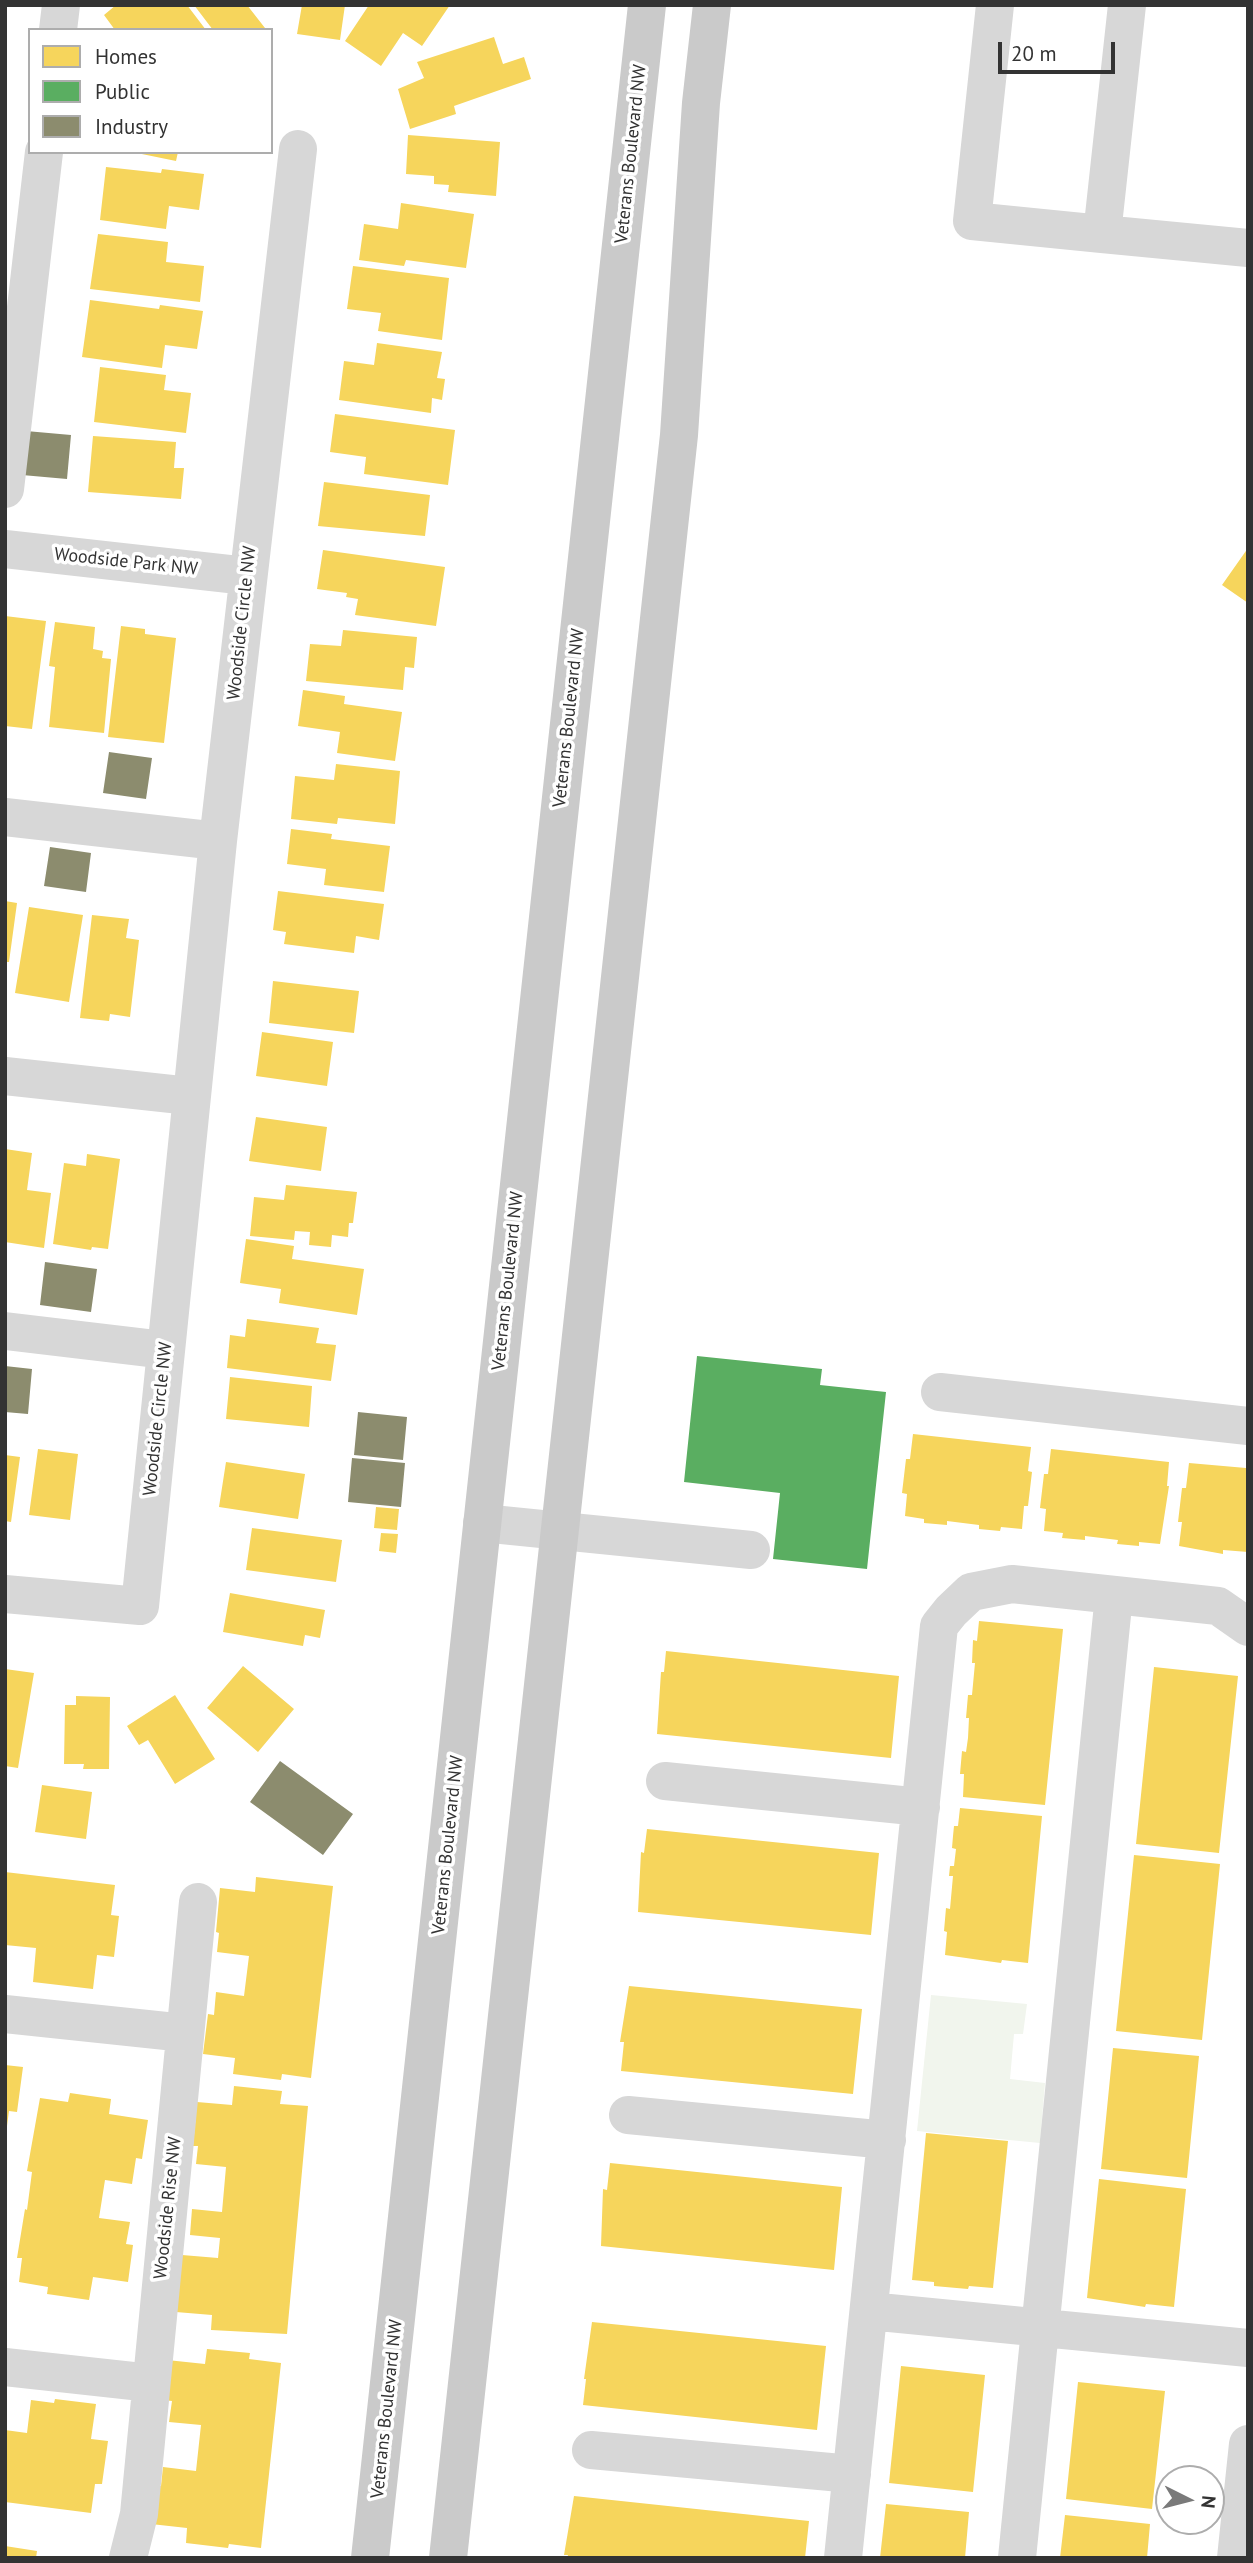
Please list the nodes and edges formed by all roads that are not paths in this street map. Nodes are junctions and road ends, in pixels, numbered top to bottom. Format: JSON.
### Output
{"nodes":[{"id":1,"x":61,"y":5,"type":"edge"},
{"id":2,"x":647,"y":5,"type":"edge"},
{"id":3,"x":712,"y":5,"type":"edge"},
{"id":4,"x":731,"y":5,"type":"edge"},
{"id":5,"x":995,"y":5,"type":"edge"},
{"id":6,"x":1127,"y":5,"type":"edge"},
{"id":7,"x":58,"y":28,"type":"edge"},
{"id":8,"x":701,"y":103,"type":"junction"},
{"id":9,"x":298,"y":149,"type":"dead end"},
{"id":10,"x":44,"y":154,"type":"edge"},
{"id":11,"x":1102,"y":234,"type":"junction"},
{"id":12,"x":1248,"y":248,"type":"edge"},
{"id":13,"x":5,"y":489,"type":"edge"},
{"id":14,"x":5,"y":549,"type":"edge"},
{"id":15,"x":247,"y":576,"type":"junction"},
{"id":16,"x":5,"y":817,"type":"edge"},
{"id":17,"x":218,"y":841,"type":"junction"},
{"id":18,"x":5,"y":1076,"type":"edge"},
{"id":19,"x":190,"y":1096,"type":"junction"},
{"id":20,"x":5,"y":1331,"type":"edge"},
{"id":21,"x":165,"y":1350,"type":"junction"},
{"id":22,"x":940,"y":1391,"type":"dead end"},
{"id":23,"x":1248,"y":1426,"type":"edge"},
{"id":24,"x":482,"y":1523,"type":"junction"},
{"id":25,"x":559,"y":1531,"type":"junction"},
{"id":26,"x":751,"y":1550,"type":"dead end"},
{"id":27,"x":5,"y":1594,"type":"edge"},
{"id":28,"x":1114,"y":1595,"type":"junction"},
{"id":29,"x":1248,"y":1628,"type":"edge"},
{"id":30,"x":665,"y":1781,"type":"dead end"},
{"id":31,"x":921,"y":1807,"type":"junction"},
{"id":32,"x":198,"y":1902,"type":"dead end"},
{"id":33,"x":5,"y":2014,"type":"edge"},
{"id":34,"x":185,"y":2033,"type":"junction"},
{"id":35,"x":628,"y":2115,"type":"dead end"},
{"id":36,"x":887,"y":2140,"type":"junction"},
{"id":37,"x":869,"y":2311,"type":"junction"},
{"id":38,"x":1041,"y":2328,"type":"junction"},
{"id":39,"x":1248,"y":2348,"type":"edge"},
{"id":40,"x":5,"y":2367,"type":"edge"},
{"id":41,"x":151,"y":2383,"type":"junction"},
{"id":42,"x":1248,"y":2444,"type":"edge"},
{"id":43,"x":591,"y":2450,"type":"dead end"},
{"id":44,"x":852,"y":2474,"type":"junction"},
{"id":45,"x":377,"y":2495,"type":"junction"},
{"id":46,"x":128,"y":2558,"type":"edge"},
{"id":47,"x":357,"y":2558,"type":"edge"},
{"id":48,"x":370,"y":2558,"type":"edge"},
{"id":49,"x":448,"y":2558,"type":"edge"},
{"id":50,"x":843,"y":2558,"type":"edge"},
{"id":51,"x":1017,"y":2558,"type":"edge"},
{"id":52,"x":1236,"y":2558,"type":"edge"}],
"edges":[{"from":1,"to":7,"type":"street"},
{"from":2,"to":24,"type":"main road","name":"Veterans Boulevard NW"},
{"from":3,"to":8,"type":"main road"},
{"from":4,"to":8,"type":"main road"},
{"from":5,"to":11,"type":"street"},
{"from":6,"to":11,"type":"street"},
{"from":8,"to":25,"type":"main road"},
{"from":9,"to":15,"type":"street","name":"Woodside Circle NW"},
{"from":10,"to":13,"type":"street"},
{"from":11,"to":12,"type":"street"},
{"from":14,"to":15,"type":"street","name":"Woodside Park NW"},
{"from":15,"to":17,"type":"street","name":"Woodside Circle NW"},
{"from":16,"to":17,"type":"street"},
{"from":17,"to":19,"type":"street","name":"Woodside Circle NW"},
{"from":18,"to":19,"type":"street"},
{"from":19,"to":21,"type":"street","name":"Woodside Circle NW"},
{"from":20,"to":21,"type":"street"},
{"from":21,"to":27,"type":"street","name":"Woodside Circle NW"},
{"from":22,"to":23,"type":"street"},
{"from":24,"to":25,"type":"street"},
{"from":24,"to":45,"type":"main road","name":"Veterans Boulevard NW"},
{"from":25,"to":26,"type":"street"},
{"from":25,"to":49,"type":"main road"},
{"from":28,"to":29,"type":"street"},
{"from":28,"to":31,"type":"street"},
{"from":28,"to":38,"type":"street"},
{"from":30,"to":31,"type":"street"},
{"from":31,"to":36,"type":"street"},
{"from":32,"to":34,"type":"street","name":"Woodside Rise NW"},
{"from":33,"to":34,"type":"street"},
{"from":34,"to":41,"type":"street","name":"Woodside Rise NW"},
{"from":35,"to":36,"type":"street"},
{"from":36,"to":37,"type":"street"},
{"from":37,"to":38,"type":"street"},
{"from":37,"to":44,"type":"street"},
{"from":38,"to":39,"type":"street"},
{"from":38,"to":51,"type":"street"},
{"from":40,"to":41,"type":"street"},
{"from":41,"to":46,"type":"street","name":"Woodside Rise NW"},
{"from":42,"to":52,"type":"street"},
{"from":43,"to":44,"type":"street"},
{"from":44,"to":50,"type":"street"},
{"from":45,"to":47,"type":"main road"},
{"from":45,"to":48,"type":"main road","name":"Veterans Boulevard NW"}]}
